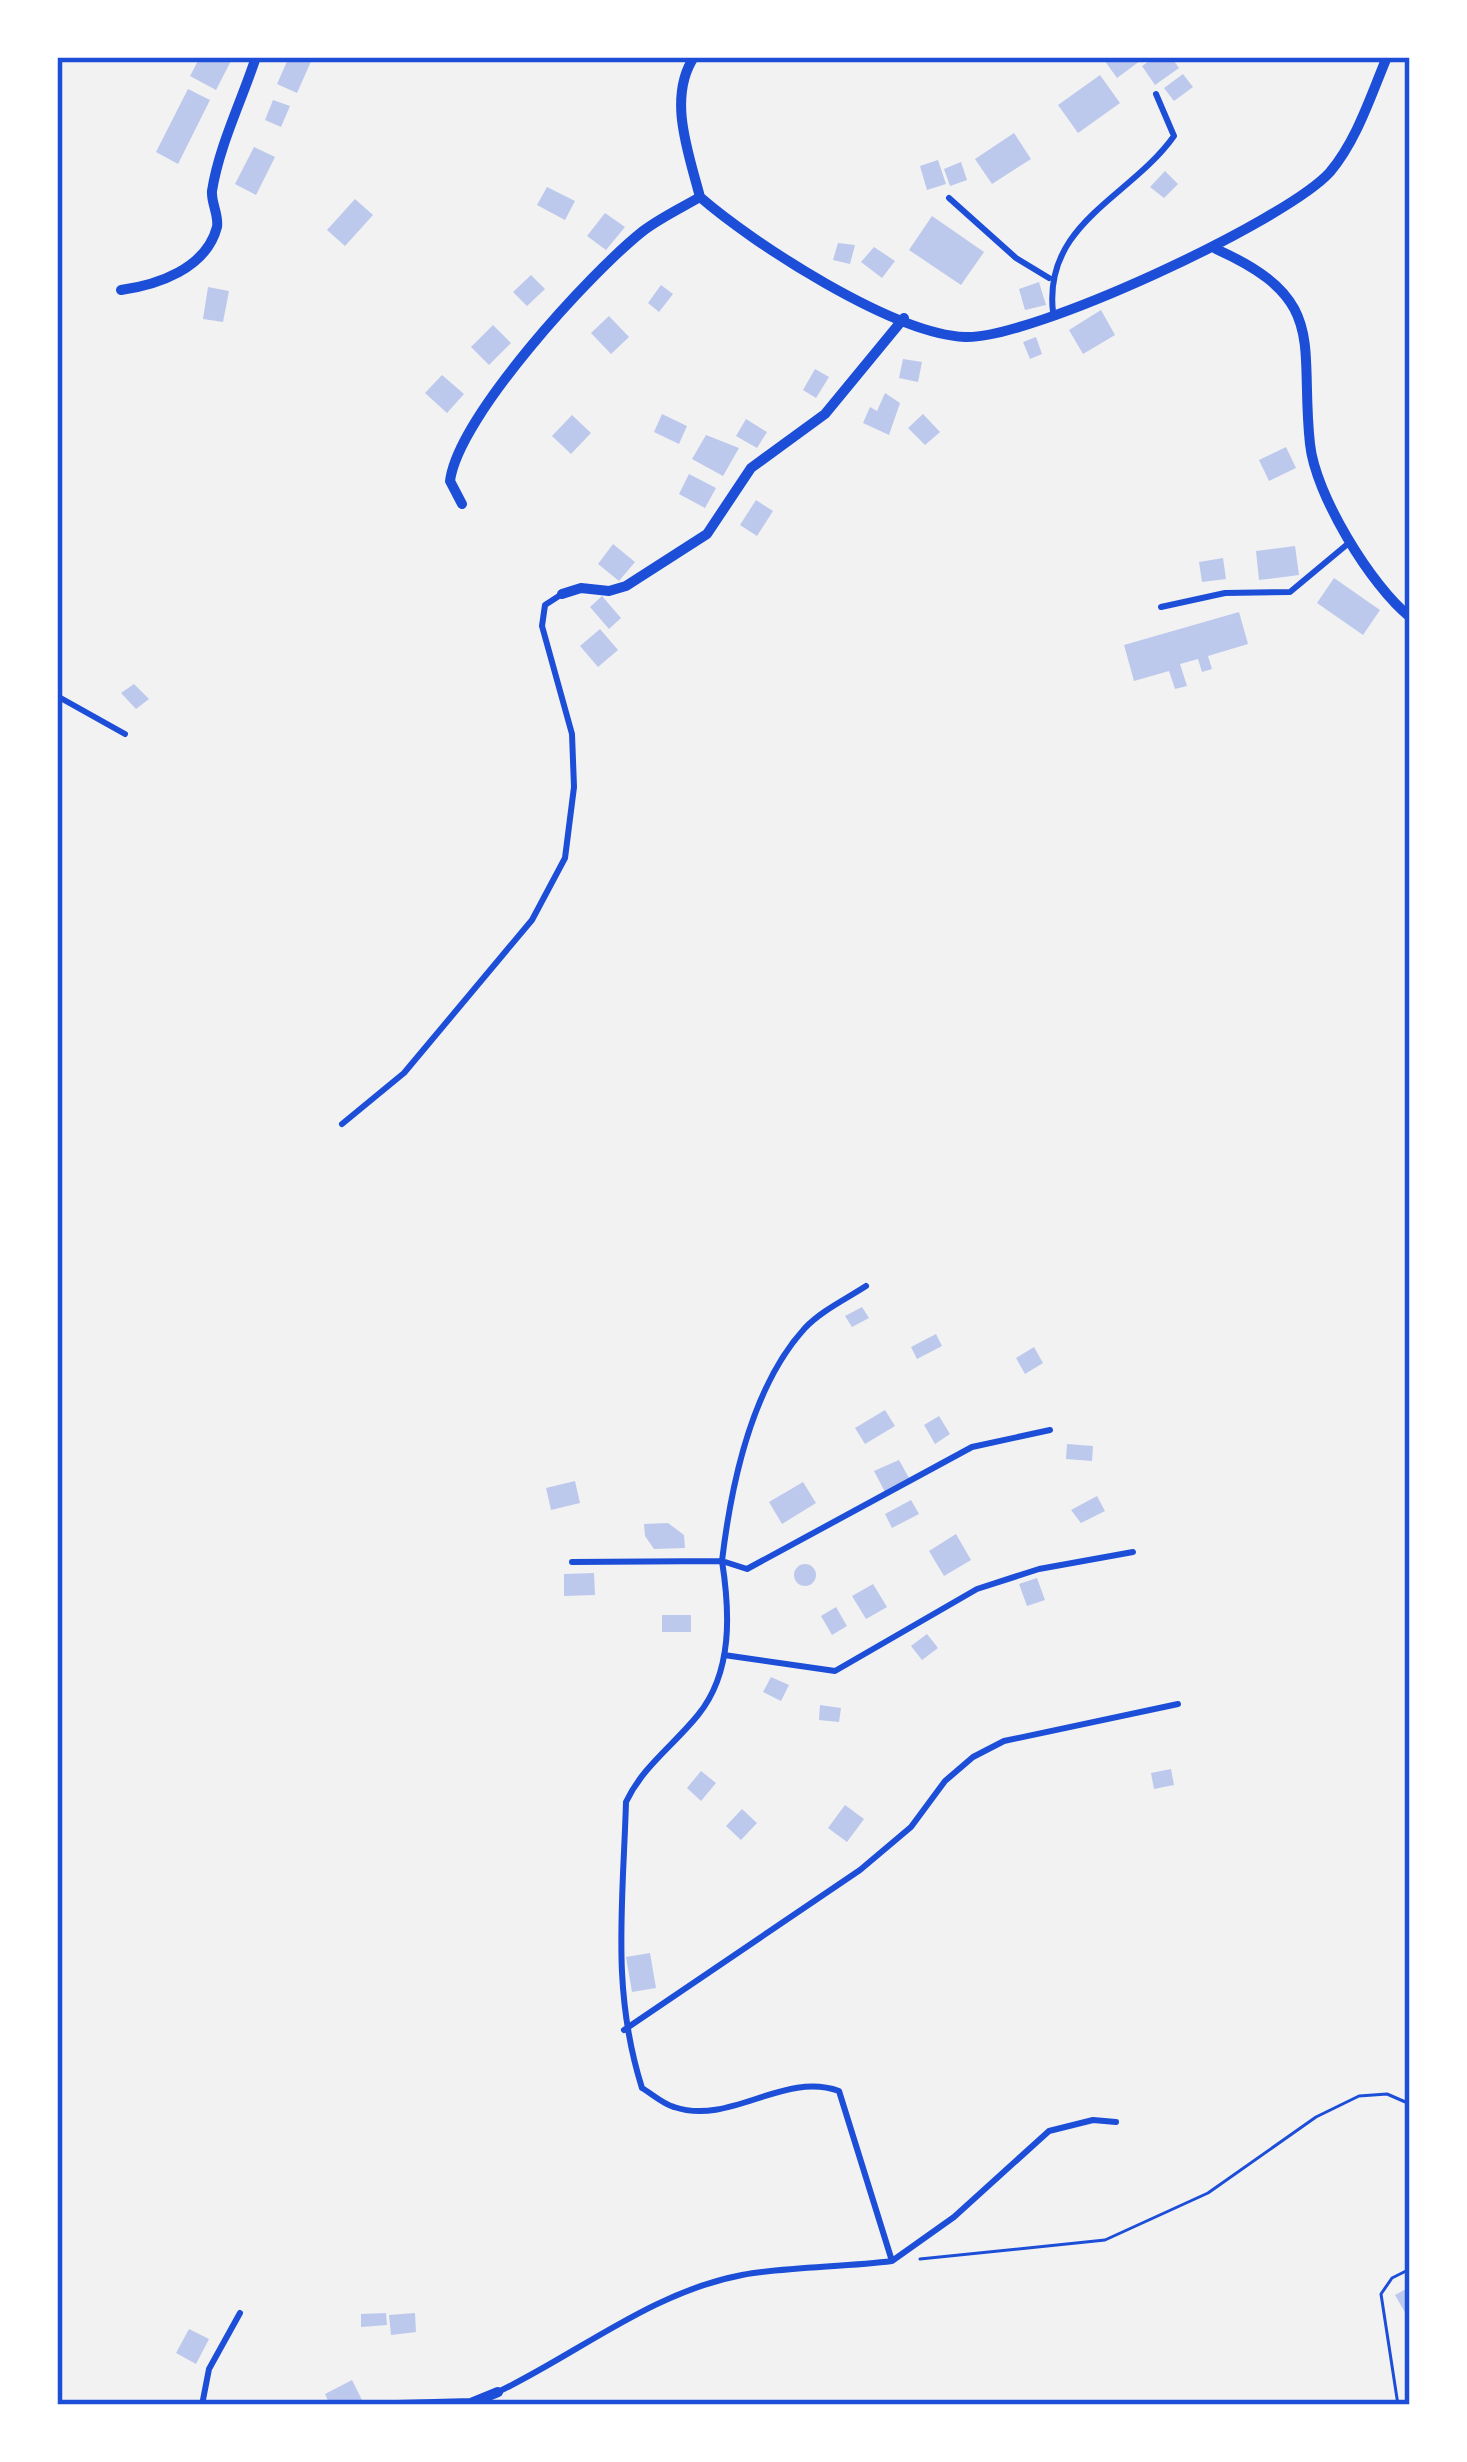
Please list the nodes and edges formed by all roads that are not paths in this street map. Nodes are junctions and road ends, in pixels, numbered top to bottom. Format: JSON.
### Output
{"nodes":[{"id":1,"x":256,"y":57,"type":"edge"},
{"id":2,"x":694,"y":57,"type":"edge"},
{"id":3,"x":1387,"y":57,"type":"edge"},
{"id":4,"x":1156,"y":94,"type":"dead end"},
{"id":5,"x":700,"y":197,"type":"junction"},
{"id":6,"x":949,"y":198,"type":"dead end"},
{"id":7,"x":1216,"y":249,"type":"junction"},
{"id":8,"x":1049,"y":278,"type":"junction"},
{"id":9,"x":121,"y":290,"type":"dead end"},
{"id":10,"x":1053,"y":312,"type":"junction"},
{"id":11,"x":904,"y":318,"type":"junction"},
{"id":12,"x":462,"y":504,"type":"dead end"},
{"id":13,"x":1350,"y":542,"type":"junction"},
{"id":14,"x":562,"y":594,"type":"joint"},
{"id":15,"x":1161,"y":607,"type":"dead end"},
{"id":16,"x":1410,"y":617,"type":"edge"},
{"id":17,"x":57,"y":696,"type":"edge"},
{"id":18,"x":124,"y":734,"type":"dead end"},
{"id":19,"x":342,"y":1124,"type":"dead end"},
{"id":20,"x":866,"y":1286,"type":"dead end"},
{"id":21,"x":1050,"y":1430,"type":"dead end"},
{"id":22,"x":1133,"y":1552,"type":"dead end"},
{"id":23,"x":722,"y":1561,"type":"junction"},
{"id":24,"x":572,"y":1562,"type":"dead end"},
{"id":25,"x":724,"y":1655,"type":"junction"},
{"id":26,"x":1178,"y":1704,"type":"dead end"},
{"id":27,"x":624,"y":2030,"type":"junction"},
{"id":28,"x":1116,"y":2122,"type":"dead end"},
{"id":29,"x":892,"y":2261,"type":"junction"},
{"id":30,"x":240,"y":2313,"type":"dead end"},
{"id":31,"x":498,"y":2392,"type":"joint"},
{"id":32,"x":202,"y":2405,"type":"edge"},
{"id":33,"x":397,"y":2405,"type":"edge"}],
"edges":[{"from":1,"to":9,"type":"street"},
{"from":2,"to":5,"type":"street"},
{"from":3,"to":7,"type":"street"},
{"from":4,"to":8,"type":"lane"},
{"from":5,"to":11,"type":"street"},
{"from":5,"to":12,"type":"street"},
{"from":6,"to":8,"type":"lane"},
{"from":7,"to":10,"type":"street"},
{"from":7,"to":13,"type":"street"},
{"from":8,"to":10,"type":"lane"},
{"from":10,"to":11,"type":"street"},
{"from":11,"to":14,"type":"street"},
{"from":13,"to":15,"type":"lane"},
{"from":13,"to":16,"type":"street"},
{"from":14,"to":19,"type":"lane"},
{"from":17,"to":18,"type":"lane"},
{"from":20,"to":23,"type":"lane"},
{"from":21,"to":23,"type":"lane"},
{"from":22,"to":25,"type":"lane"},
{"from":23,"to":24,"type":"lane"},
{"from":23,"to":25,"type":"lane"},
{"from":25,"to":27,"type":"lane"},
{"from":26,"to":27,"type":"lane"},
{"from":27,"to":29,"type":"lane"},
{"from":28,"to":29,"type":"lane"},
{"from":29,"to":31,"type":"lane"},
{"from":30,"to":32,"type":"lane"},
{"from":31,"to":33,"type":"street"}]}
